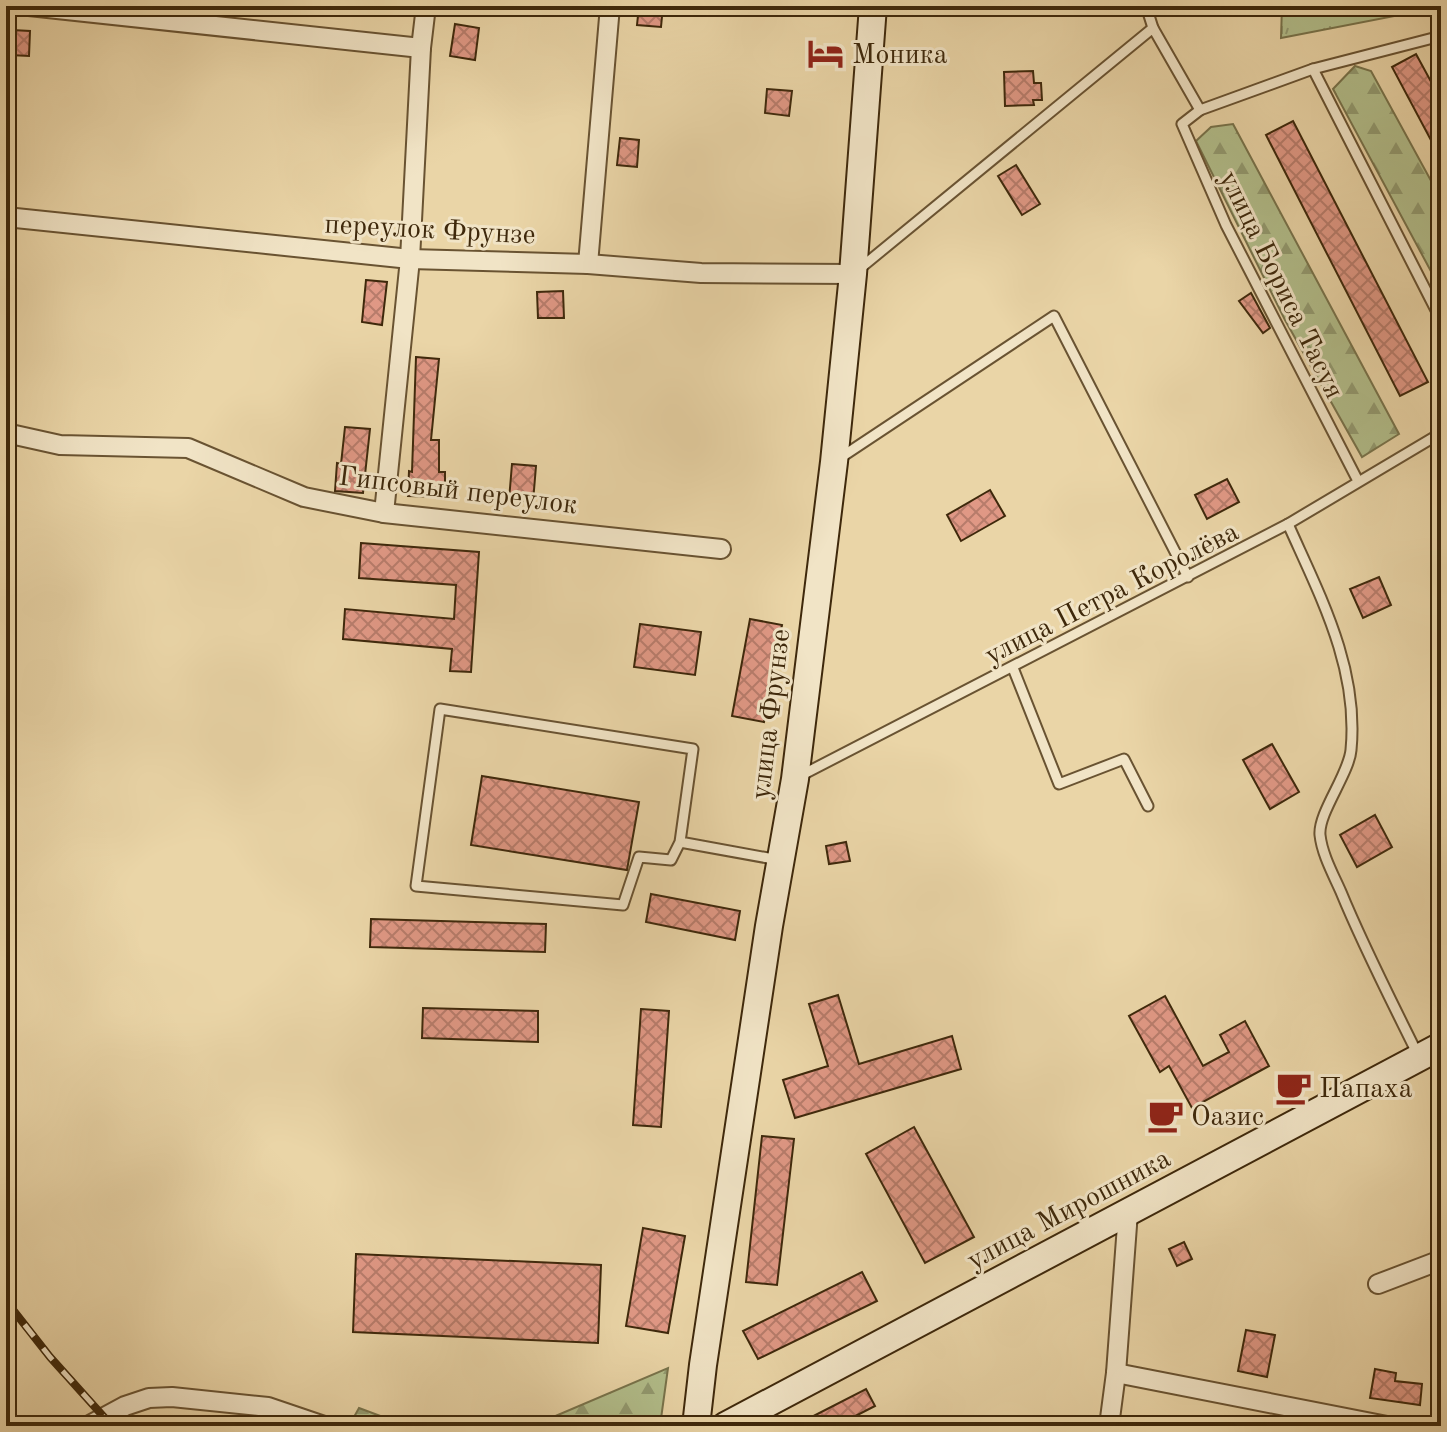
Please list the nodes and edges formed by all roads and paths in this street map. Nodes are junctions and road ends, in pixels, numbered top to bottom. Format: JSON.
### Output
{"nodes":[{"id":1,"x":29,"y":6,"type":"edge"},
{"id":2,"x":426,"y":6,"type":"edge"},
{"id":3,"x":610,"y":6,"type":"edge"},
{"id":4,"x":873,"y":6,"type":"edge"},
{"id":5,"x":1145,"y":7,"type":"edge"},
{"id":6,"x":1153,"y":28,"type":"junction"},
{"id":7,"x":1441,"y":36,"type":"edge"},
{"id":8,"x":421,"y":48,"type":"junction"},
{"id":9,"x":1313,"y":69,"type":"junction"},
{"id":10,"x":1200,"y":110,"type":"junction"},
{"id":11,"x":6,"y":217,"type":"edge"},
{"id":12,"x":410,"y":259,"type":"junction"},
{"id":13,"x":588,"y":264,"type":"junction"},
{"id":14,"x":853,"y":274,"type":"junction"},
{"id":15,"x":1441,"y":320,"type":"edge"},
{"id":16,"x":6,"y":433,"type":"edge"},
{"id":17,"x":1441,"y":433,"type":"edge"},
{"id":18,"x":834,"y":462,"type":"junction"},
{"id":19,"x":1358,"y":481,"type":"junction"},
{"id":20,"x":384,"y":513,"type":"junction"},
{"id":21,"x":1288,"y":524,"type":"junction"},
{"id":22,"x":721,"y":549,"type":"dead end"},
{"id":23,"x":1188,"y":577,"type":"junction"},
{"id":24,"x":1013,"y":668,"type":"junction"},
{"id":25,"x":795,"y":779,"type":"junction"},
{"id":26,"x":1148,"y":806,"type":"dead end"},
{"id":27,"x":680,"y":842,"type":"junction"},
{"id":28,"x":779,"y":860,"type":"junction"},
{"id":29,"x":1430,"y":1052,"type":"edge"},
{"id":30,"x":1128,"y":1212,"type":"junction"},
{"id":31,"x":1441,"y":1260,"type":"edge"},
{"id":32,"x":1378,"y":1284,"type":"dead end"},
{"id":33,"x":1116,"y":1373,"type":"junction"},
{"id":34,"x":1314,"y":1419,"type":"edge"},
{"id":35,"x":88,"y":1426,"type":"edge"},
{"id":36,"x":324,"y":1426,"type":"edge"},
{"id":37,"x":696,"y":1426,"type":"edge"},
{"id":38,"x":725,"y":1426,"type":"edge"},
{"id":39,"x":1109,"y":1426,"type":"edge"},
{"id":40,"x":1387,"y":1426,"type":"edge"}],
"edges":[{"from":1,"to":8,"type":"street"},
{"from":2,"to":8,"type":"street"},
{"from":3,"to":13,"type":"street"},
{"from":4,"to":14,"type":"main road","name":"улица Фрунзе"},
{"from":5,"to":6,"type":"lane"},
{"from":6,"to":10,"type":"lane"},
{"from":6,"to":14,"type":"lane"},
{"from":7,"to":9,"type":"lane"},
{"from":8,"to":12,"type":"street"},
{"from":9,"to":10,"type":"lane"},
{"from":9,"to":15,"type":"lane"},
{"from":10,"to":19,"type":"lane","name":"улица Бориса Тасуя"},
{"from":11,"to":12,"type":"street","name":"переулок Фрунзе"},
{"from":12,"to":13,"type":"street","name":"переулок Фрунзе"},
{"from":12,"to":20,"type":"street"},
{"from":13,"to":14,"type":"street","name":"переулок Фрунзе"},
{"from":14,"to":18,"type":"main road","name":"улица Фрунзе"},
{"from":16,"to":20,"type":"street","name":"Гипсовый переулок"},
{"from":17,"to":19,"type":"lane","name":"улица Петра Королёва"},
{"from":18,"to":23,"type":"lane"},
{"from":18,"to":25,"type":"main road","name":"улица Фрунзе"},
{"from":19,"to":21,"type":"lane","name":"улица Петра Королёва"},
{"from":20,"to":22,"type":"street","name":"Гипсовый переулок"},
{"from":21,"to":23,"type":"lane","name":"улица Петра Королёва"},
{"from":21,"to":29,"type":"lane"},
{"from":23,"to":24,"type":"lane","name":"улица Петра Королёва"},
{"from":24,"to":25,"type":"lane","name":"улица Петра Королёва"},
{"from":24,"to":26,"type":"lane"},
{"from":25,"to":28,"type":"main road","name":"улица Фрунзе"},
{"from":27,"to":27,"type":"lane"},
{"from":27,"to":28,"type":"lane"},
{"from":28,"to":37,"type":"main road","name":"улица Фрунзе"},
{"from":29,"to":30,"type":"main road","name":"улица Мирошника"},
{"from":30,"to":33,"type":"street"},
{"from":30,"to":38,"type":"main road","name":"улица Мирошника"},
{"from":31,"to":32,"type":"street"},
{"from":33,"to":34,"type":"street"},
{"from":33,"to":39,"type":"street"},
{"from":34,"to":40,"type":"street"},
{"from":35,"to":36,"type":"street"}]}
